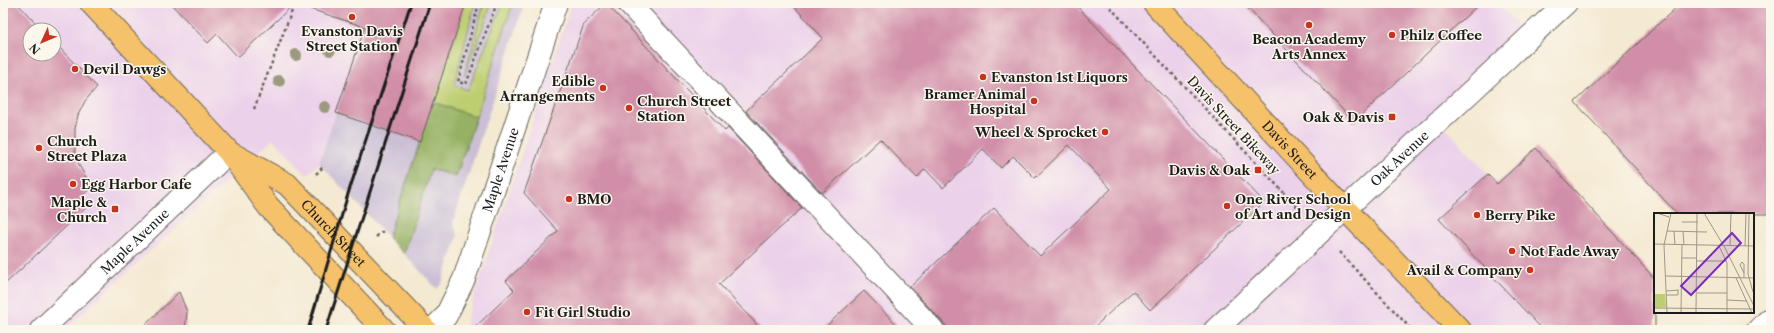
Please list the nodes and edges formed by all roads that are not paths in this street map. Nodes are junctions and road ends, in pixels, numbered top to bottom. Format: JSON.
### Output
{"nodes":[{"id":1,"x":91,"y":3,"type":"edge"},
{"id":2,"x":556,"y":3,"type":"edge"},
{"id":3,"x":628,"y":3,"type":"edge"},
{"id":4,"x":1154,"y":3,"type":"edge"},
{"id":5,"x":1566,"y":3,"type":"edge"},
{"id":6,"x":229,"y":152,"type":"junction"},
{"id":7,"x":1346,"y":209,"type":"junction"},
{"id":8,"x":1771,"y":318,"type":"edge"},
{"id":9,"x":41,"y":330,"type":"edge"},
{"id":10,"x":384,"y":330,"type":"edge"},
{"id":11,"x":426,"y":330,"type":"edge"},
{"id":12,"x":432,"y":330,"type":"edge"},
{"id":13,"x":933,"y":330,"type":"edge"},
{"id":14,"x":1215,"y":330,"type":"edge"},
{"id":15,"x":1460,"y":330,"type":"edge"},
{"id":16,"x":1758,"y":330,"type":"edge"}],
"edges":[{"from":1,"to":6,"type":"main road","name":"Church Street"},
{"from":2,"to":12,"type":"street","name":"Maple Avenue"},
{"from":3,"to":13,"type":"street"},
{"from":4,"to":7,"type":"main road","name":"Davis Street"},
{"from":5,"to":7,"type":"street","name":"Oak Avenue"},
{"from":6,"to":9,"type":"street","name":"Maple Avenue"},
{"from":6,"to":10,"type":"main road","name":"Church Street"},
{"from":6,"to":11,"type":"main road","name":"Church Street"},
{"from":7,"to":14,"type":"street","name":"Oak Avenue"},
{"from":7,"to":15,"type":"main road","name":"Davis Street"},
{"from":8,"to":16,"type":"street"}]}
